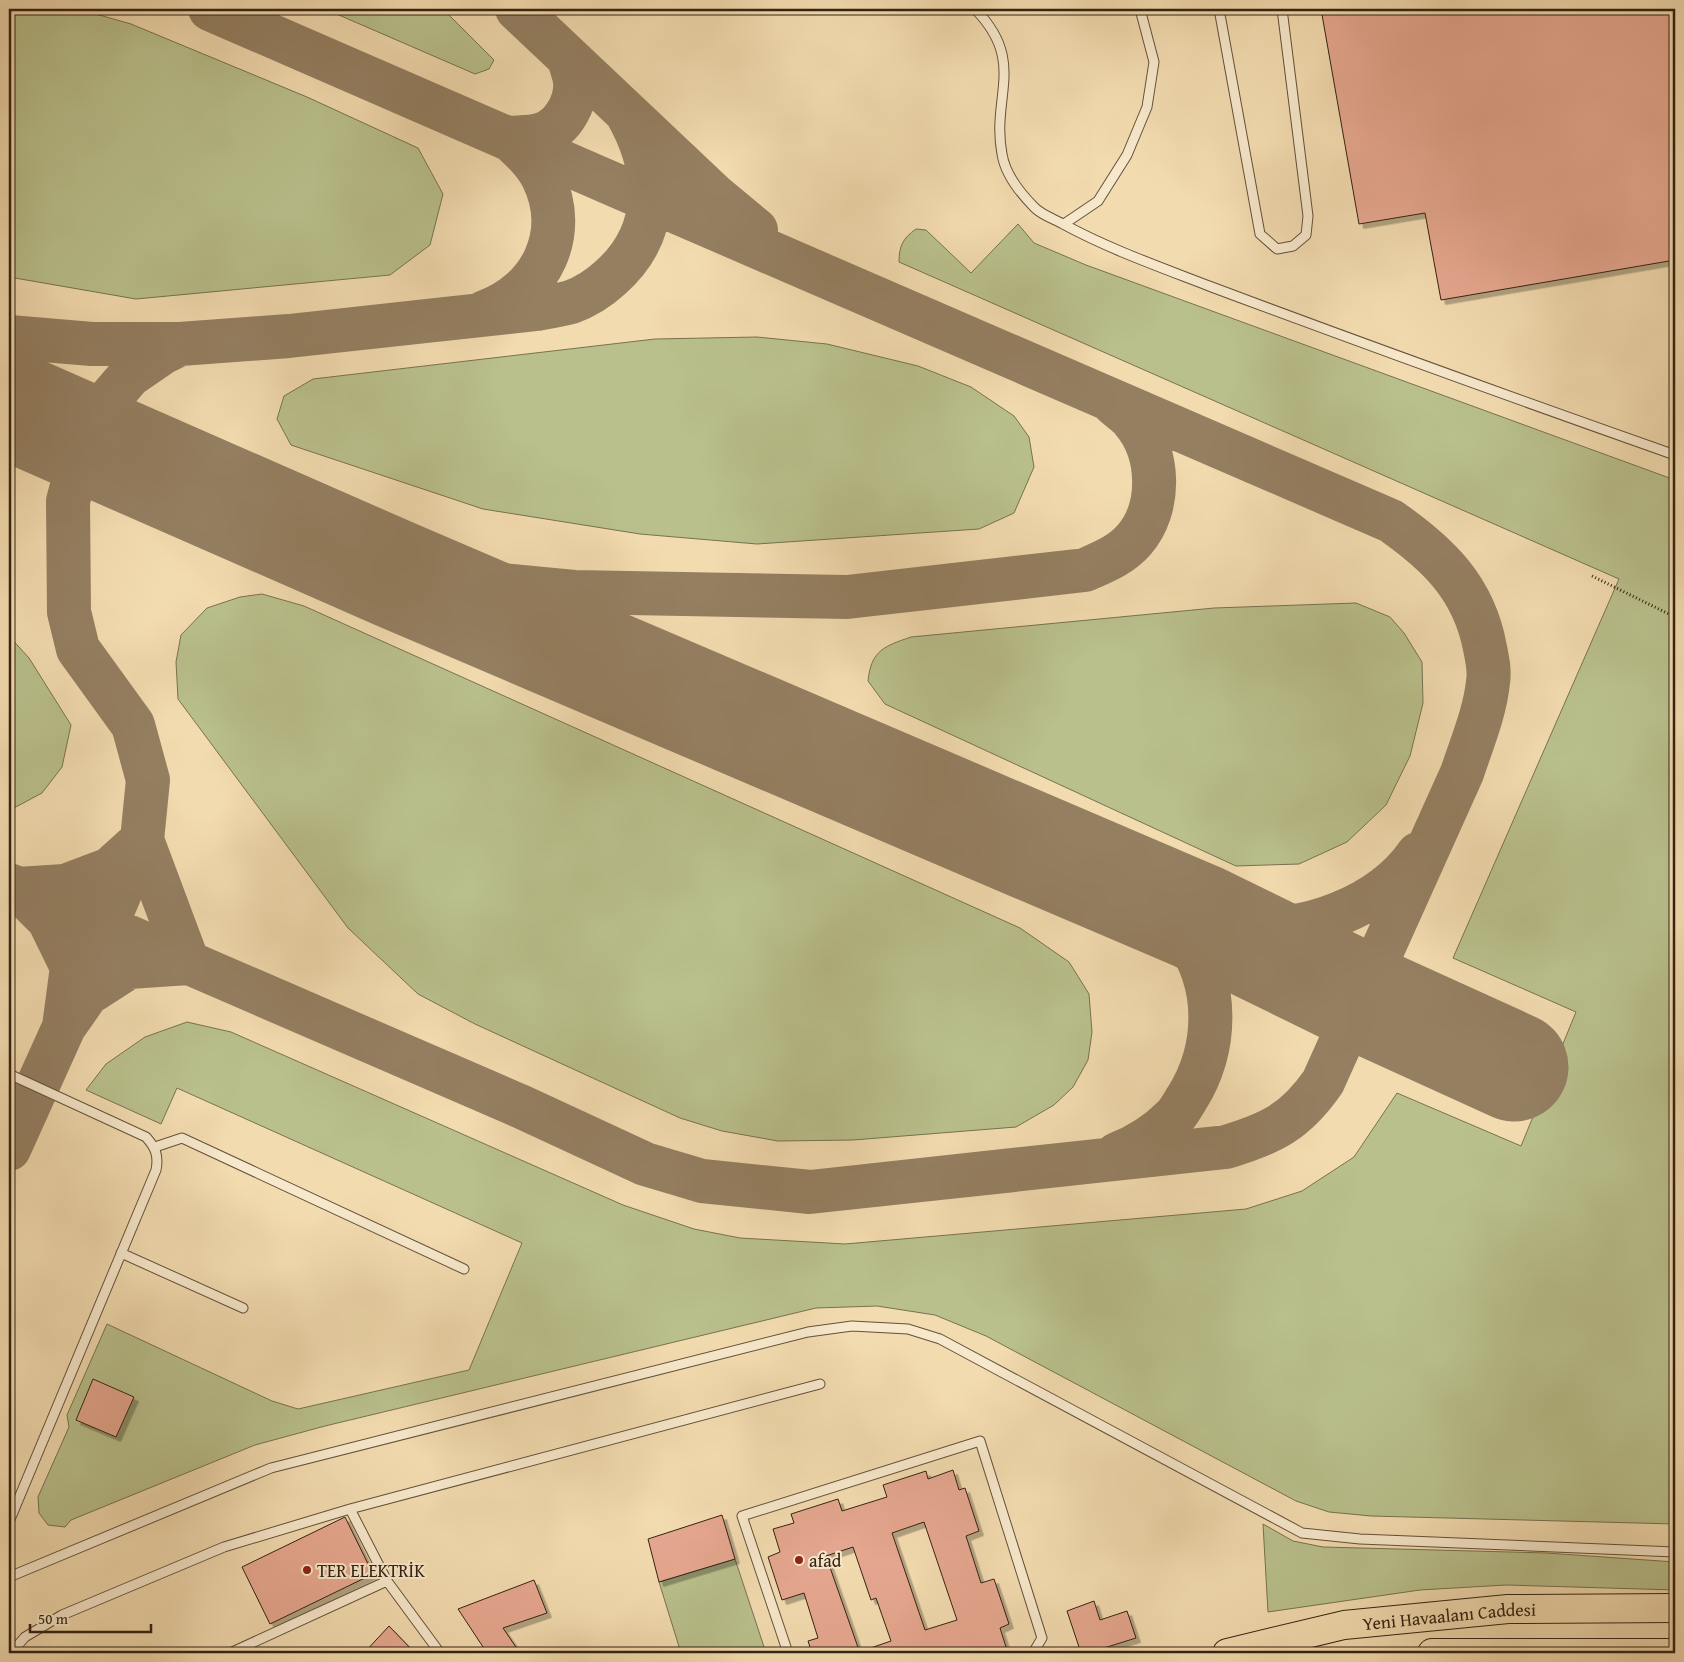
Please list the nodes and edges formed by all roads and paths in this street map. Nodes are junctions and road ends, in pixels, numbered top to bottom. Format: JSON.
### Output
{"nodes":[{"id":1,"x":975,"y":9,"type":"edge"},
{"id":2,"x":1140,"y":9,"type":"edge"},
{"id":3,"x":1219,"y":9,"type":"edge"},
{"id":4,"x":1282,"y":9,"type":"edge"},
{"id":5,"x":1064,"y":224,"type":"junction"},
{"id":6,"x":1675,"y":455,"type":"edge"},
{"id":7,"x":1592,"y":576,"type":"dead end"},
{"id":8,"x":1675,"y":617,"type":"edge"},
{"id":9,"x":9,"y":1074,"type":"edge"},
{"id":10,"x":154,"y":1146,"type":"junction"},
{"id":11,"x":121,"y":1253,"type":"junction"},
{"id":12,"x":464,"y":1268,"type":"dead end"},
{"id":13,"x":243,"y":1308,"type":"dead end"},
{"id":14,"x":820,"y":1384,"type":"dead end"},
{"id":15,"x":350,"y":1509,"type":"junction"},
{"id":16,"x":9,"y":1522,"type":"edge"},
{"id":17,"x":1675,"y":1552,"type":"edge"},
{"id":18,"x":9,"y":1577,"type":"edge"},
{"id":19,"x":386,"y":1581,"type":"junction"},
{"id":20,"x":1675,"y":1608,"type":"edge"},
{"id":21,"x":11,"y":1653,"type":"edge"},
{"id":22,"x":230,"y":1653,"type":"edge"},
{"id":23,"x":440,"y":1653,"type":"edge"},
{"id":24,"x":788,"y":1653,"type":"edge"},
{"id":25,"x":1033,"y":1653,"type":"edge"},
{"id":26,"x":1227,"y":1653,"type":"edge"},
{"id":27,"x":1432,"y":1653,"type":"edge"},
{"id":28,"x":1675,"y":1653,"type":"edge"}],
"edges":[{"from":1,"to":5,"type":"lane"},
{"from":2,"to":5,"type":"lane"},
{"from":3,"to":4,"type":"lane"},
{"from":5,"to":6,"type":"lane"},
{"from":7,"to":8,"type":"path"},
{"from":9,"to":10,"type":"lane"},
{"from":10,"to":11,"type":"lane"},
{"from":10,"to":12,"type":"lane"},
{"from":11,"to":13,"type":"lane"},
{"from":11,"to":16,"type":"lane"},
{"from":14,"to":15,"type":"lane"},
{"from":15,"to":19,"type":"lane"},
{"from":15,"to":21,"type":"lane"},
{"from":17,"to":18,"type":"lane"},
{"from":19,"to":22,"type":"lane"},
{"from":19,"to":23,"type":"lane"},
{"from":20,"to":26,"type":"main road","name":"Yeni Havaalanı Caddesi"},
{"from":24,"to":25,"type":"lane"},
{"from":27,"to":28,"type":"main road","name":"Yeni Havaalanı Caddesi"}]}
